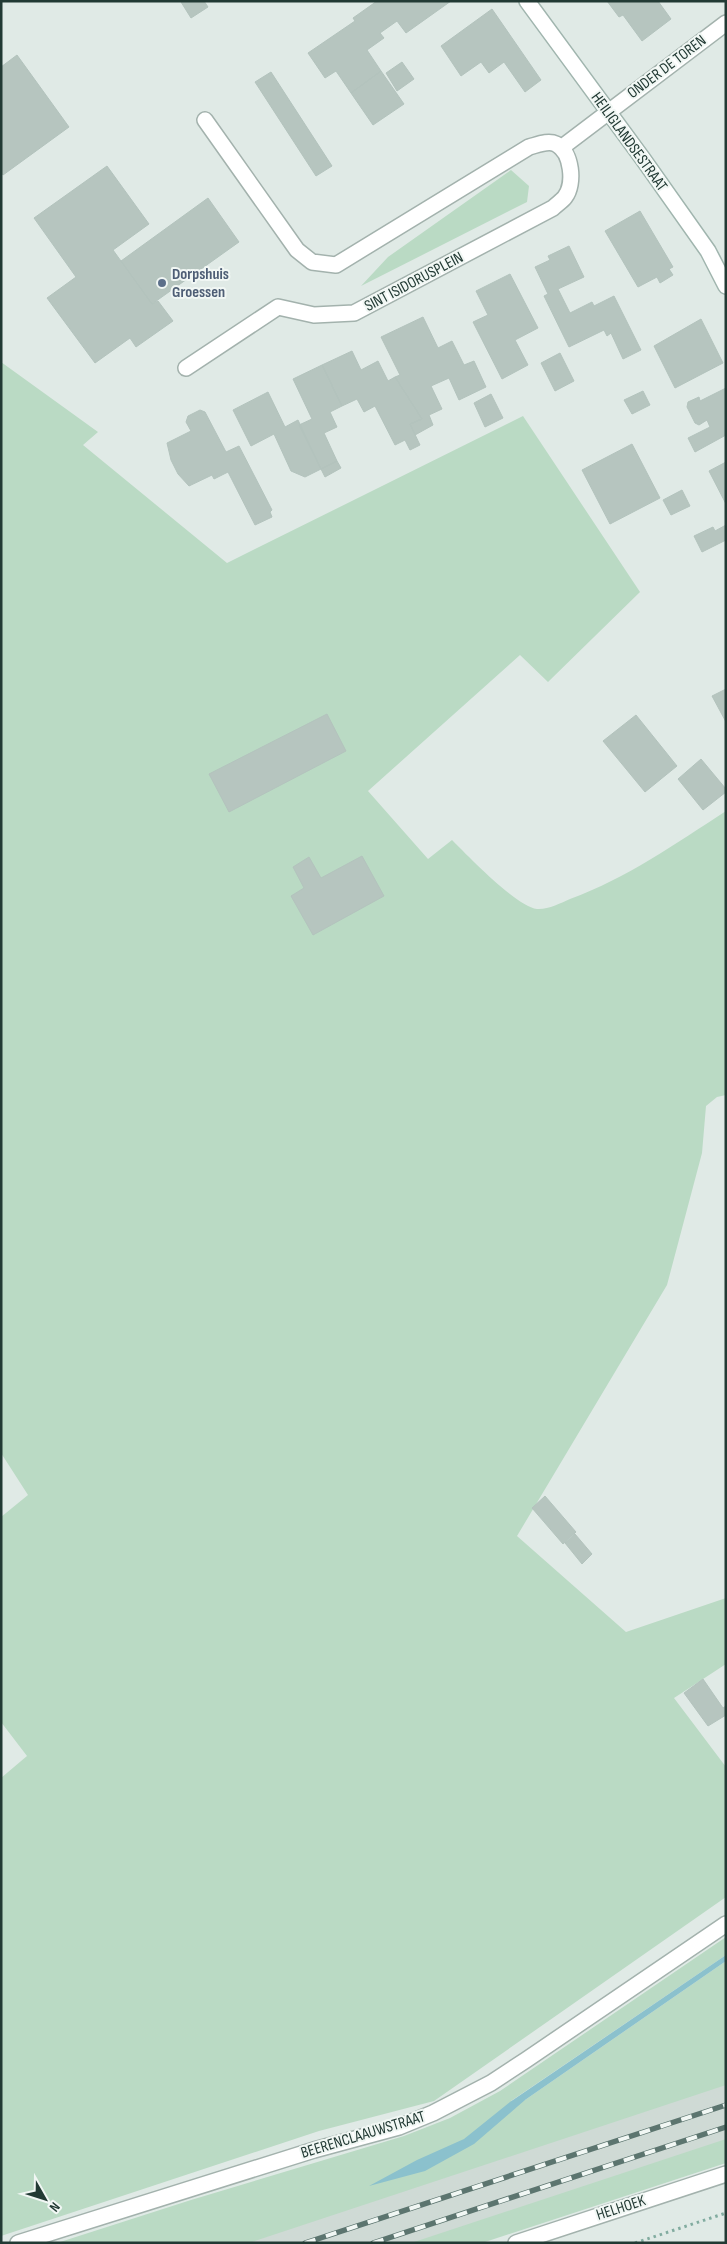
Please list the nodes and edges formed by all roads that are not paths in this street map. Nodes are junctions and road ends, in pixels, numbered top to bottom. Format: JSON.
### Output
{"nodes":[{"id":1,"x":527,"y":1,"type":"edge"},
{"id":2,"x":726,"y":23,"type":"edge"},
{"id":3,"x":608,"y":112,"type":"junction"},
{"id":4,"x":205,"y":120,"type":"dead end"},
{"id":5,"x":561,"y":148,"type":"junction"},
{"id":6,"x":726,"y":286,"type":"edge"},
{"id":7,"x":186,"y":368,"type":"dead end"},
{"id":8,"x":726,"y":1924,"type":"edge"},
{"id":9,"x":726,"y":2174,"type":"edge"},
{"id":10,"x":18,"y":2243,"type":"edge"},
{"id":11,"x":516,"y":2243,"type":"edge"}],
"edges":[{"from":1,"to":3,"type":"street","name":"HEILIGLANDSESTRAAT"},
{"from":2,"to":3,"type":"street","name":"ONDER DE TOREN"},
{"from":3,"to":5,"type":"street"},
{"from":3,"to":6,"type":"street","name":"HEILIGLANDSESTRAAT"},
{"from":4,"to":5,"type":"street"},
{"from":5,"to":7,"type":"street","name":"SINT ISIDORUSPLEIN"},
{"from":8,"to":10,"type":"street","name":"BEERENCLAAUWSTRAAT"},
{"from":9,"to":11,"type":"street","name":"HELHOEK"}]}
